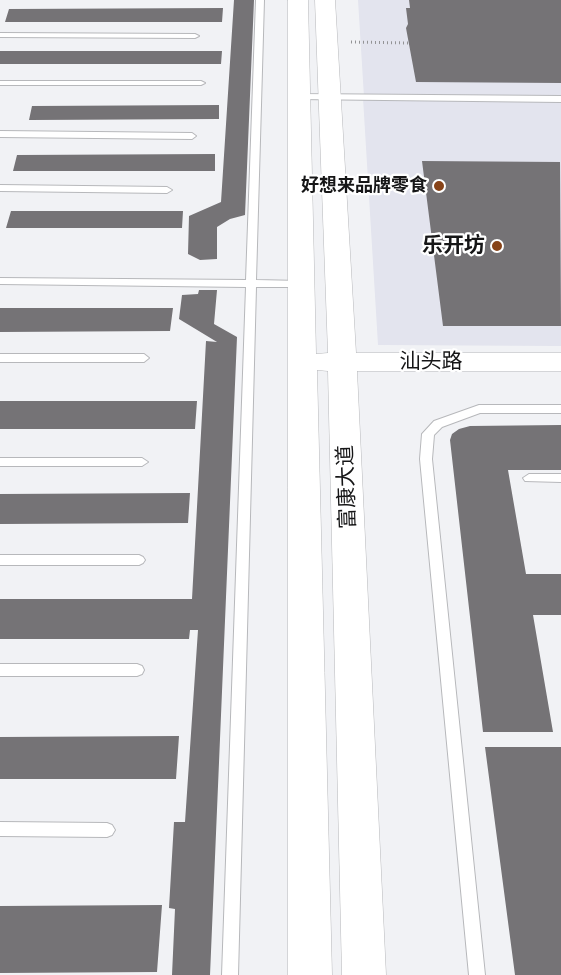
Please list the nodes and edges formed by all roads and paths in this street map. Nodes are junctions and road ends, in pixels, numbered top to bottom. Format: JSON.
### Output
{"nodes":[{"id":1,"x":260,"y":0,"type":"edge"},
{"id":2,"x":298,"y":0,"type":"edge"},
{"id":3,"x":325,"y":0,"type":"edge"},
{"id":4,"x":0,"y":35,"type":"edge"},
{"id":5,"x":195,"y":36,"type":"dead end"},
{"id":6,"x":0,"y":83,"type":"edge"},
{"id":7,"x":201,"y":83,"type":"dead end"},
{"id":8,"x":315,"y":97,"type":"junction"},
{"id":9,"x":561,"y":99,"type":"edge"},
{"id":10,"x":0,"y":134,"type":"edge"},
{"id":11,"x":192,"y":136,"type":"dead end"},
{"id":12,"x":0,"y":188,"type":"edge"},
{"id":13,"x":167,"y":190,"type":"dead end"},
{"id":14,"x":0,"y":281,"type":"edge"},
{"id":15,"x":251,"y":284,"type":"junction"},
{"id":16,"x":301,"y":284,"type":"junction"},
{"id":17,"x":0,"y":358,"type":"edge"},
{"id":18,"x":144,"y":358,"type":"dead end"},
{"id":19,"x":561,"y":362,"type":"edge"},
{"id":20,"x":302,"y":370,"type":"junction"},
{"id":21,"x":343,"y":370,"type":"junction"},
{"id":22,"x":561,"y":378,"type":"edge"},
{"id":23,"x":561,"y":409,"type":"edge"},
{"id":24,"x":0,"y":462,"type":"edge"},
{"id":25,"x":142,"y":462,"type":"dead end"},
{"id":26,"x":529,"y":478,"type":"dead end"},
{"id":27,"x":561,"y":478,"type":"edge"},
{"id":28,"x":0,"y":560,"type":"edge"},
{"id":29,"x":139,"y":560,"type":"dead end"},
{"id":30,"x":0,"y":670,"type":"edge"},
{"id":31,"x":137,"y":670,"type":"dead end"},
{"id":32,"x":0,"y":829,"type":"edge"},
{"id":33,"x":106,"y":830,"type":"dead end"},
{"id":34,"x":230,"y":975,"type":"edge"},
{"id":35,"x":310,"y":975,"type":"edge"},
{"id":36,"x":364,"y":975,"type":"edge"},
{"id":37,"x":477,"y":975,"type":"edge"}],
"edges":[{"from":1,"to":15,"type":"lane"},
{"from":2,"to":8,"type":"street","name":"富康大道"},
{"from":3,"to":8,"type":"street","name":"富康大道"},
{"from":4,"to":5,"type":"lane"},
{"from":6,"to":7,"type":"lane"},
{"from":8,"to":9,"type":"lane"},
{"from":8,"to":16,"type":"street","name":"富康大道"},
{"from":8,"to":21,"type":"street","name":"富康大道"},
{"from":10,"to":11,"type":"lane"},
{"from":12,"to":13,"type":"lane"},
{"from":14,"to":15,"type":"lane"},
{"from":15,"to":16,"type":"lane"},
{"from":15,"to":34,"type":"lane"},
{"from":16,"to":20,"type":"street","name":"富康大道"},
{"from":17,"to":18,"type":"lane"},
{"from":19,"to":21,"type":"street","name":"汕头路"},
{"from":20,"to":21,"type":"street","name":"汕头路"},
{"from":20,"to":35,"type":"street","name":"富康大道"},
{"from":21,"to":22,"type":"street","name":"汕头路"},
{"from":21,"to":36,"type":"street","name":"富康大道"},
{"from":23,"to":37,"type":"lane"},
{"from":24,"to":25,"type":"lane"},
{"from":26,"to":27,"type":"lane"},
{"from":28,"to":29,"type":"lane"},
{"from":30,"to":31,"type":"lane"},
{"from":32,"to":33,"type":"lane"}]}
